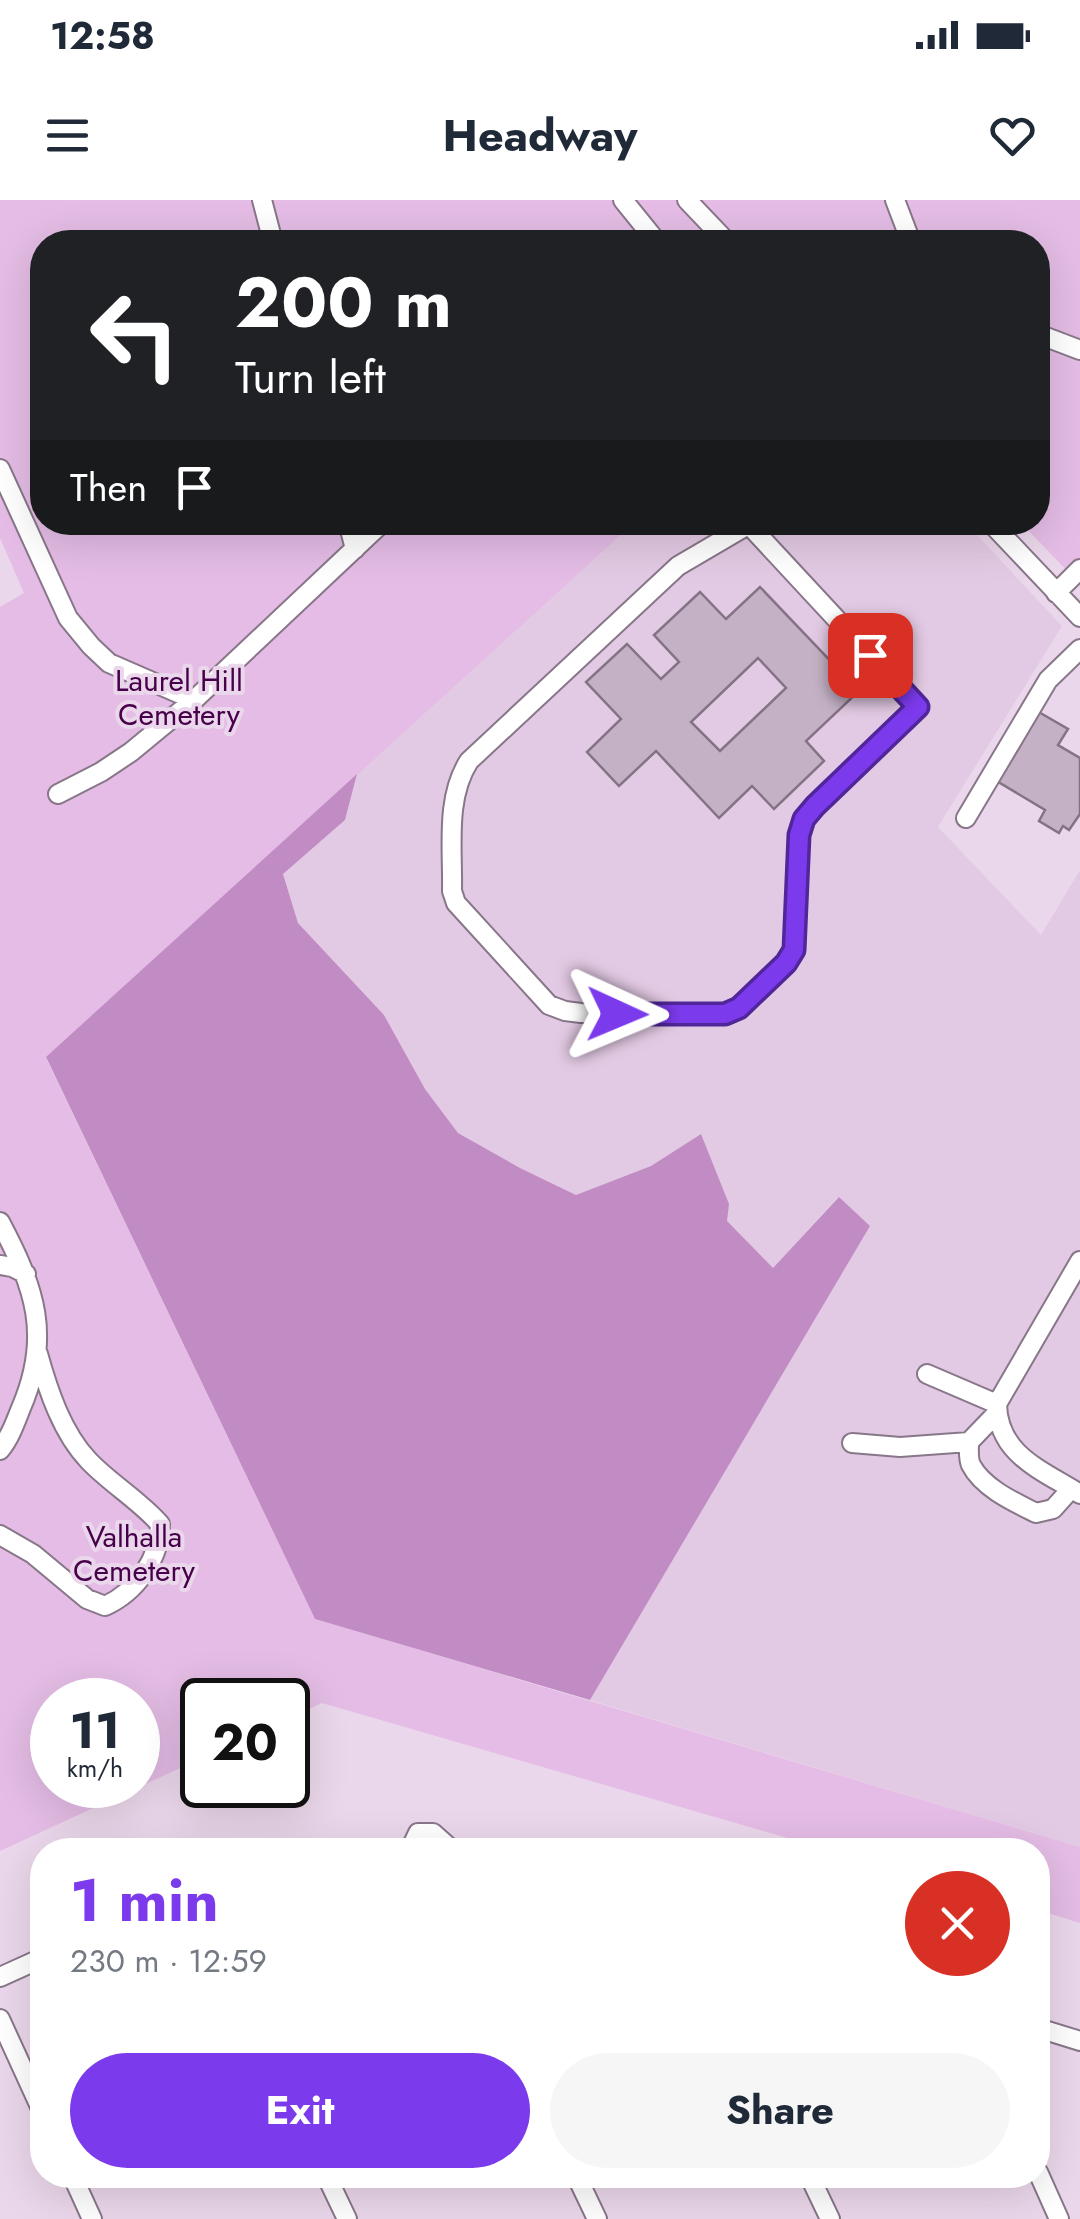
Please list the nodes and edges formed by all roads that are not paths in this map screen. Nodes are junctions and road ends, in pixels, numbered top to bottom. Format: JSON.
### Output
{"nodes":[{"id":1,"x":262,"y":200,"type":"edge"},
{"id":2,"x":624,"y":200,"type":"edge"},
{"id":3,"x":687,"y":200,"type":"edge"},
{"id":4,"x":896,"y":200,"type":"edge"},
{"id":5,"x":270,"y":230,"type":"edge"},
{"id":6,"x":648,"y":230,"type":"edge"},
{"id":7,"x":716,"y":230,"type":"edge"},
{"id":8,"x":907,"y":230,"type":"edge"},
{"id":9,"x":1050,"y":339,"type":"edge"},
{"id":10,"x":1080,"y":350,"type":"edge"},
{"id":11,"x":0,"y":469,"type":"edge"},
{"id":12,"x":30,"y":535,"type":"edge"},
{"id":13,"x":30,"y":535,"type":"edge"},
{"id":14,"x":351,"y":535,"type":"edge"},
{"id":15,"x":370,"y":535,"type":"edge"},
{"id":16,"x":732,"y":535,"type":"edge"},
{"id":17,"x":761,"y":535,"type":"edge"},
{"id":18,"x":1002,"y":535,"type":"edge"},
{"id":19,"x":355,"y":549,"type":"junction"},
{"id":20,"x":1080,"y":569,"type":"edge"},
{"id":21,"x":1056,"y":593,"type":"junction"},
{"id":22,"x":1080,"y":617,"type":"edge"},
{"id":23,"x":1080,"y":649,"type":"edge"},
{"id":24,"x":194,"y":700,"type":"junction"},
{"id":25,"x":58,"y":794,"type":"dead end"},
{"id":26,"x":966,"y":818,"type":"dead end"},
{"id":27,"x":0,"y":1222,"type":"edge"},
{"id":28,"x":1080,"y":1261,"type":"edge"},
{"id":29,"x":0,"y":1265,"type":"edge"},
{"id":30,"x":26,"y":1274,"type":"junction"},
{"id":31,"x":38,"y":1354,"type":"junction"},
{"id":32,"x":926,"y":1374,"type":"dead end"},
{"id":33,"x":997,"y":1409,"type":"junction"},
{"id":34,"x":969,"y":1442,"type":"junction"},
{"id":35,"x":852,"y":1443,"type":"dead end"},
{"id":36,"x":0,"y":1450,"type":"edge"},
{"id":37,"x":1075,"y":1491,"type":"edge"},
{"id":38,"x":0,"y":1535,"type":"edge"},
{"id":39,"x":416,"y":1838,"type":"edge"},
{"id":40,"x":439,"y":1838,"type":"edge"},
{"id":41,"x":30,"y":1964,"type":"edge"},
{"id":42,"x":0,"y":1978,"type":"edge"},
{"id":43,"x":0,"y":2020,"type":"edge"},
{"id":44,"x":1050,"y":2032,"type":"edge"},
{"id":45,"x":1080,"y":2041,"type":"edge"},
{"id":46,"x":30,"y":2085,"type":"edge"},
{"id":47,"x":78,"y":2188,"type":"edge"},
{"id":48,"x":332,"y":2188,"type":"edge"},
{"id":49,"x":582,"y":2188,"type":"edge"},
{"id":50,"x":816,"y":2188,"type":"edge"},
{"id":51,"x":1045,"y":2188,"type":"edge"},
{"id":52,"x":92,"y":2219,"type":"edge"},
{"id":53,"x":347,"y":2219,"type":"edge"},
{"id":54,"x":596,"y":2219,"type":"edge"},
{"id":55,"x":830,"y":2219,"type":"edge"},
{"id":56,"x":1059,"y":2219,"type":"edge"}],
"edges":[{"from":1,"to":5,"type":"street"},
{"from":2,"to":6,"type":"street"},
{"from":3,"to":7,"type":"street"},
{"from":4,"to":8,"type":"street"},
{"from":9,"to":10,"type":"street"},
{"from":11,"to":13,"type":"street"},
{"from":12,"to":24,"type":"street"},
{"from":14,"to":19,"type":"street"},
{"from":15,"to":19,"type":"street"},
{"from":16,"to":17,"type":"street"},
{"from":18,"to":21,"type":"street"},
{"from":19,"to":24,"type":"street"},
{"from":20,"to":21,"type":"street"},
{"from":21,"to":22,"type":"street"},
{"from":23,"to":26,"type":"street"},
{"from":24,"to":25,"type":"street"},
{"from":27,"to":30,"type":"street"},
{"from":28,"to":33,"type":"street"},
{"from":29,"to":30,"type":"street"},
{"from":30,"to":31,"type":"street"},
{"from":31,"to":36,"type":"street"},
{"from":31,"to":38,"type":"street"},
{"from":32,"to":33,"type":"street"},
{"from":33,"to":34,"type":"street"},
{"from":33,"to":37,"type":"street"},
{"from":34,"to":35,"type":"street"},
{"from":34,"to":37,"type":"street"},
{"from":39,"to":40,"type":"street"},
{"from":41,"to":42,"type":"street"},
{"from":43,"to":46,"type":"street"},
{"from":44,"to":45,"type":"street"},
{"from":47,"to":52,"type":"street"},
{"from":48,"to":53,"type":"street"},
{"from":49,"to":54,"type":"street"},
{"from":50,"to":55,"type":"street"},
{"from":51,"to":56,"type":"street"}]}
